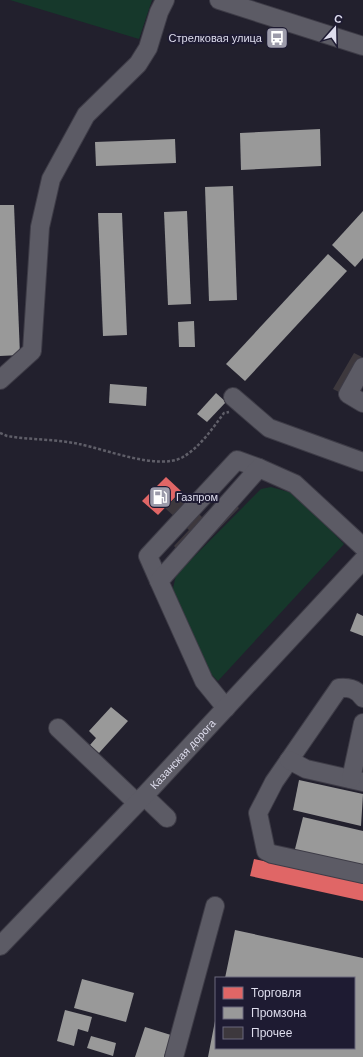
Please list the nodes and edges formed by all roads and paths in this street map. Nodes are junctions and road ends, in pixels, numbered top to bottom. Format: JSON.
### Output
{"nodes":[{"id":1,"x":165,"y":0,"type":"edge"},
{"id":2,"x":219,"y":0,"type":"edge"},
{"id":3,"x":363,"y":46,"type":"edge"},
{"id":4,"x":363,"y":367,"type":"edge"},
{"id":5,"x":0,"y":380,"type":"edge"},
{"id":6,"x":232,"y":398,"type":"dead end"},
{"id":7,"x":363,"y":403,"type":"edge"},
{"id":8,"x":248,"y":410,"type":"junction"},
{"id":9,"x":0,"y":433,"type":"edge"},
{"id":10,"x":363,"y":462,"type":"edge"},
{"id":11,"x":259,"y":468,"type":"junction"},
{"id":12,"x":363,"y":547,"type":"edge"},
{"id":13,"x":363,"y":560,"type":"edge"},
{"id":14,"x":159,"y":581,"type":"junction"},
{"id":15,"x":363,"y":698,"type":"edge"},
{"id":16,"x":226,"y":708,"type":"junction"},
{"id":17,"x":363,"y":724,"type":"edge"},
{"id":18,"x":58,"y":728,"type":"dead end"},
{"id":19,"x":289,"y":760,"type":"junction"},
{"id":20,"x":357,"y":781,"type":"edge"},
{"id":21,"x":141,"y":800,"type":"junction"},
{"id":22,"x":167,"y":818,"type":"dead end"},
{"id":23,"x":363,"y":874,"type":"edge"},
{"id":24,"x":215,"y":906,"type":"dead end"},
{"id":25,"x":0,"y":946,"type":"edge"},
{"id":26,"x":174,"y":1057,"type":"edge"}],
"edges":[{"from":1,"to":5,"type":"street"},
{"from":2,"to":3,"type":"street"},
{"from":4,"to":7,"type":"street"},
{"from":6,"to":8,"type":"street"},
{"from":8,"to":9,"type":"path"},
{"from":8,"to":10,"type":"street"},
{"from":11,"to":12,"type":"street"},
{"from":11,"to":14,"type":"street"},
{"from":11,"to":14,"type":"street"},
{"from":13,"to":16,"type":"street","name":"Казанская дорога"},
{"from":14,"to":16,"type":"street"},
{"from":15,"to":19,"type":"street"},
{"from":16,"to":21,"type":"street","name":"Казанская дорога"},
{"from":17,"to":20,"type":"street"},
{"from":18,"to":21,"type":"street"},
{"from":19,"to":20,"type":"street"},
{"from":19,"to":23,"type":"street"},
{"from":21,"to":22,"type":"street"},
{"from":21,"to":25,"type":"street","name":"Казанская дорога"},
{"from":24,"to":26,"type":"street"}]}
